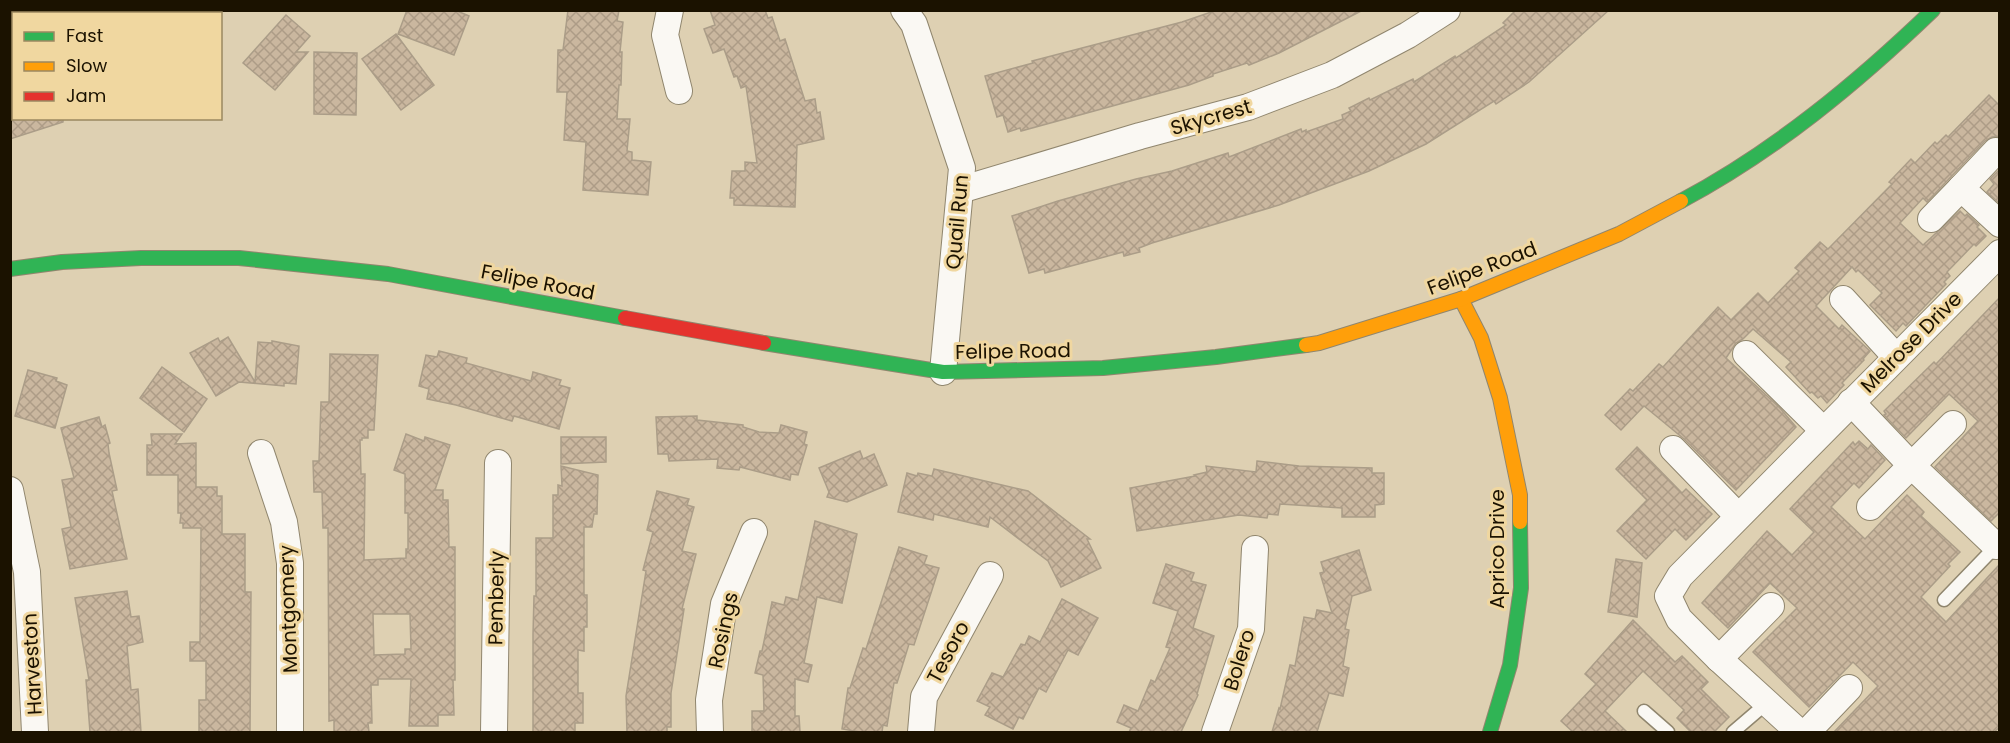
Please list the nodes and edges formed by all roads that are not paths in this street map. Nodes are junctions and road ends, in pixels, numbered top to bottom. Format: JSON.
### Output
{"nodes":[{"id":1,"x":670,"y":10,"type":"edge"},
{"id":2,"x":904,"y":10,"type":"edge"},
{"id":3,"x":1448,"y":10,"type":"edge"},
{"id":4,"x":1933,"y":10,"type":"edge"},
{"id":5,"x":679,"y":91,"type":"dead end"},
{"id":6,"x":1996,"y":151,"type":"dead end"},
{"id":7,"x":1961,"y":188,"type":"junction"},
{"id":8,"x":960,"y":190,"type":"junction"},
{"id":9,"x":1931,"y":219,"type":"dead end"},
{"id":10,"x":2000,"y":224,"type":"edge"},
{"id":11,"x":2000,"y":253,"type":"edge"},
{"id":12,"x":10,"y":268,"type":"edge"},
{"id":13,"x":1461,"y":299,"type":"junction"},
{"id":14,"x":1843,"y":299,"type":"dead end"},
{"id":15,"x":1746,"y":354,"type":"dead end"},
{"id":16,"x":1896,"y":357,"type":"junction"},
{"id":17,"x":943,"y":372,"type":"junction"},
{"id":18,"x":1851,"y":402,"type":"junction"},
{"id":19,"x":1953,"y":424,"type":"dead end"},
{"id":20,"x":1823,"y":430,"type":"junction"},
{"id":21,"x":1673,"y":449,"type":"dead end"},
{"id":22,"x":261,"y":453,"type":"dead end"},
{"id":23,"x":498,"y":463,"type":"dead end"},
{"id":24,"x":1911,"y":465,"type":"junction"},
{"id":25,"x":10,"y":490,"type":"edge"},
{"id":26,"x":1870,"y":507,"type":"dead end"},
{"id":27,"x":1738,"y":516,"type":"junction"},
{"id":28,"x":754,"y":532,"type":"dead end"},
{"id":29,"x":1998,"y":544,"type":"edge"},
{"id":30,"x":1255,"y":549,"type":"dead end"},
{"id":31,"x":990,"y":575,"type":"dead end"},
{"id":32,"x":1944,"y":600,"type":"dead end"},
{"id":33,"x":1771,"y":606,"type":"dead end"},
{"id":34,"x":1719,"y":659,"type":"junction"},
{"id":35,"x":1849,"y":688,"type":"dead end"},
{"id":36,"x":1768,"y":702,"type":"junction"},
{"id":37,"x":1644,"y":711,"type":"dead end"},
{"id":38,"x":35,"y":732,"type":"edge"},
{"id":39,"x":290,"y":732,"type":"edge"},
{"id":40,"x":494,"y":732,"type":"edge"},
{"id":41,"x":710,"y":732,"type":"edge"},
{"id":42,"x":921,"y":732,"type":"edge"},
{"id":43,"x":1215,"y":732,"type":"edge"},
{"id":44,"x":1490,"y":732,"type":"edge"},
{"id":45,"x":1668,"y":732,"type":"edge"},
{"id":46,"x":1733,"y":732,"type":"edge"},
{"id":47,"x":1799,"y":732,"type":"edge"},
{"id":48,"x":1808,"y":732,"type":"edge"}],
"edges":[{"from":1,"to":5,"type":"street"},
{"from":2,"to":8,"type":"street","name":"Quail Run"},
{"from":3,"to":8,"type":"street","name":"Skycrest"},
{"from":4,"to":13,"type":"main road","name":"Felipe Road"},
{"from":6,"to":7,"type":"street"},
{"from":7,"to":9,"type":"street"},
{"from":7,"to":10,"type":"street"},
{"from":8,"to":17,"type":"street","name":"Quail Run"},
{"from":11,"to":16,"type":"street","name":"Melrose Drive"},
{"from":12,"to":17,"type":"main road","name":"Felipe Road"},
{"from":13,"to":17,"type":"main road","name":"Felipe Road"},
{"from":13,"to":44,"type":"main road","name":"Aprico Drive"},
{"from":14,"to":16,"type":"street"},
{"from":15,"to":20,"type":"street"},
{"from":16,"to":18,"type":"street","name":"Melrose Drive"},
{"from":18,"to":20,"type":"street","name":"Melrose Drive"},
{"from":18,"to":24,"type":"street"},
{"from":19,"to":24,"type":"street"},
{"from":20,"to":27,"type":"street","name":"Melrose Drive"},
{"from":21,"to":27,"type":"street"},
{"from":22,"to":39,"type":"street","name":"Montgomery"},
{"from":23,"to":40,"type":"street","name":"Pemberly"},
{"from":24,"to":26,"type":"street"},
{"from":24,"to":29,"type":"street"},
{"from":25,"to":38,"type":"street","name":"Harveston"},
{"from":27,"to":34,"type":"street","name":"Melrose Drive"},
{"from":28,"to":41,"type":"street","name":"Rosings"},
{"from":29,"to":32,"type":"lane"},
{"from":30,"to":43,"type":"street","name":"Bolero"},
{"from":31,"to":42,"type":"street","name":"Tesoro"},
{"from":33,"to":34,"type":"street"},
{"from":34,"to":36,"type":"street","name":"Melrose Drive"},
{"from":35,"to":48,"type":"street"},
{"from":36,"to":46,"type":"lane"},
{"from":36,"to":47,"type":"street","name":"Melrose Drive"},
{"from":37,"to":45,"type":"lane"}]}
